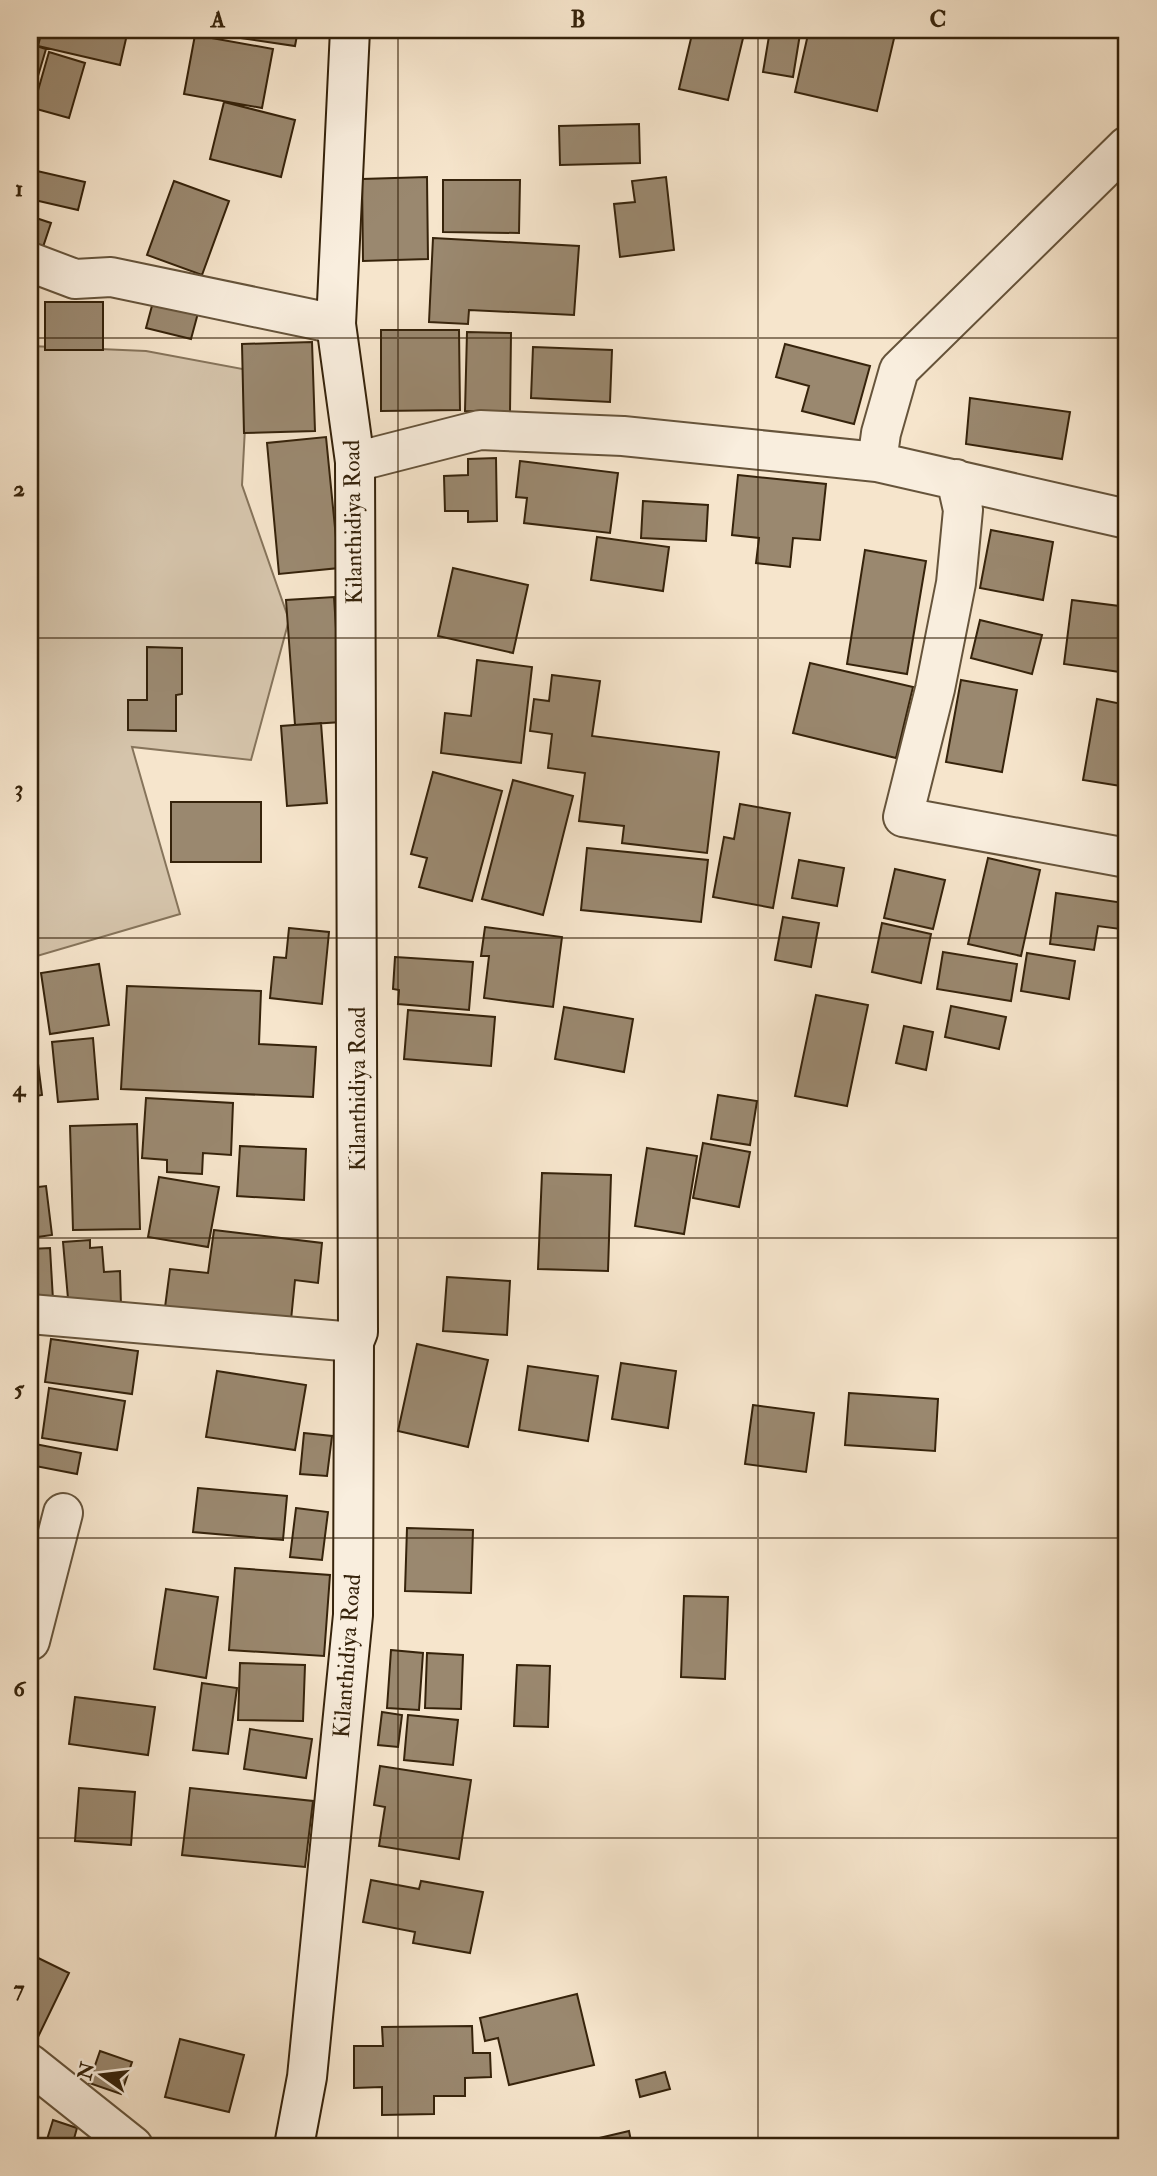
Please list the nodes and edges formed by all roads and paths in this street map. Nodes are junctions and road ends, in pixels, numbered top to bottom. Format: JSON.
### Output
{"nodes":[{"id":1,"x":350,"y":30,"type":"edge"},
{"id":2,"x":1127,"y":146,"type":"edge"},
{"id":3,"x":30,"y":262,"type":"edge"},
{"id":4,"x":336,"y":324,"type":"junction"},
{"id":5,"x":355,"y":462,"type":"junction"},
{"id":6,"x":877,"y":462,"type":"junction"},
{"id":7,"x":956,"y":479,"type":"junction"},
{"id":8,"x":1127,"y":519,"type":"edge"},
{"id":9,"x":1127,"y":858,"type":"edge"},
{"id":10,"x":30,"y":1314,"type":"edge"},
{"id":11,"x":354,"y":1342,"type":"junction"},
{"id":12,"x":63,"y":1513,"type":"dead end"},
{"id":13,"x":30,"y":1640,"type":"edge"},
{"id":14,"x":30,"y":2064,"type":"edge"},
{"id":15,"x":133,"y":2146,"type":"edge"},
{"id":16,"x":294,"y":2146,"type":"edge"}],
"edges":[{"from":1,"to":4,"type":"street","name":"Kilanthidiya Road"},
{"from":2,"to":6,"type":"street"},
{"from":3,"to":4,"type":"street"},
{"from":4,"to":5,"type":"street","name":"Kilanthidiya Road"},
{"from":5,"to":6,"type":"street"},
{"from":5,"to":11,"type":"street","name":"Kilanthidiya Road"},
{"from":6,"to":7,"type":"street"},
{"from":7,"to":8,"type":"street"},
{"from":7,"to":9,"type":"street"},
{"from":10,"to":11,"type":"street"},
{"from":11,"to":16,"type":"street","name":"Kilanthidiya Road"},
{"from":12,"to":13,"type":"street"},
{"from":14,"to":15,"type":"street"}]}
